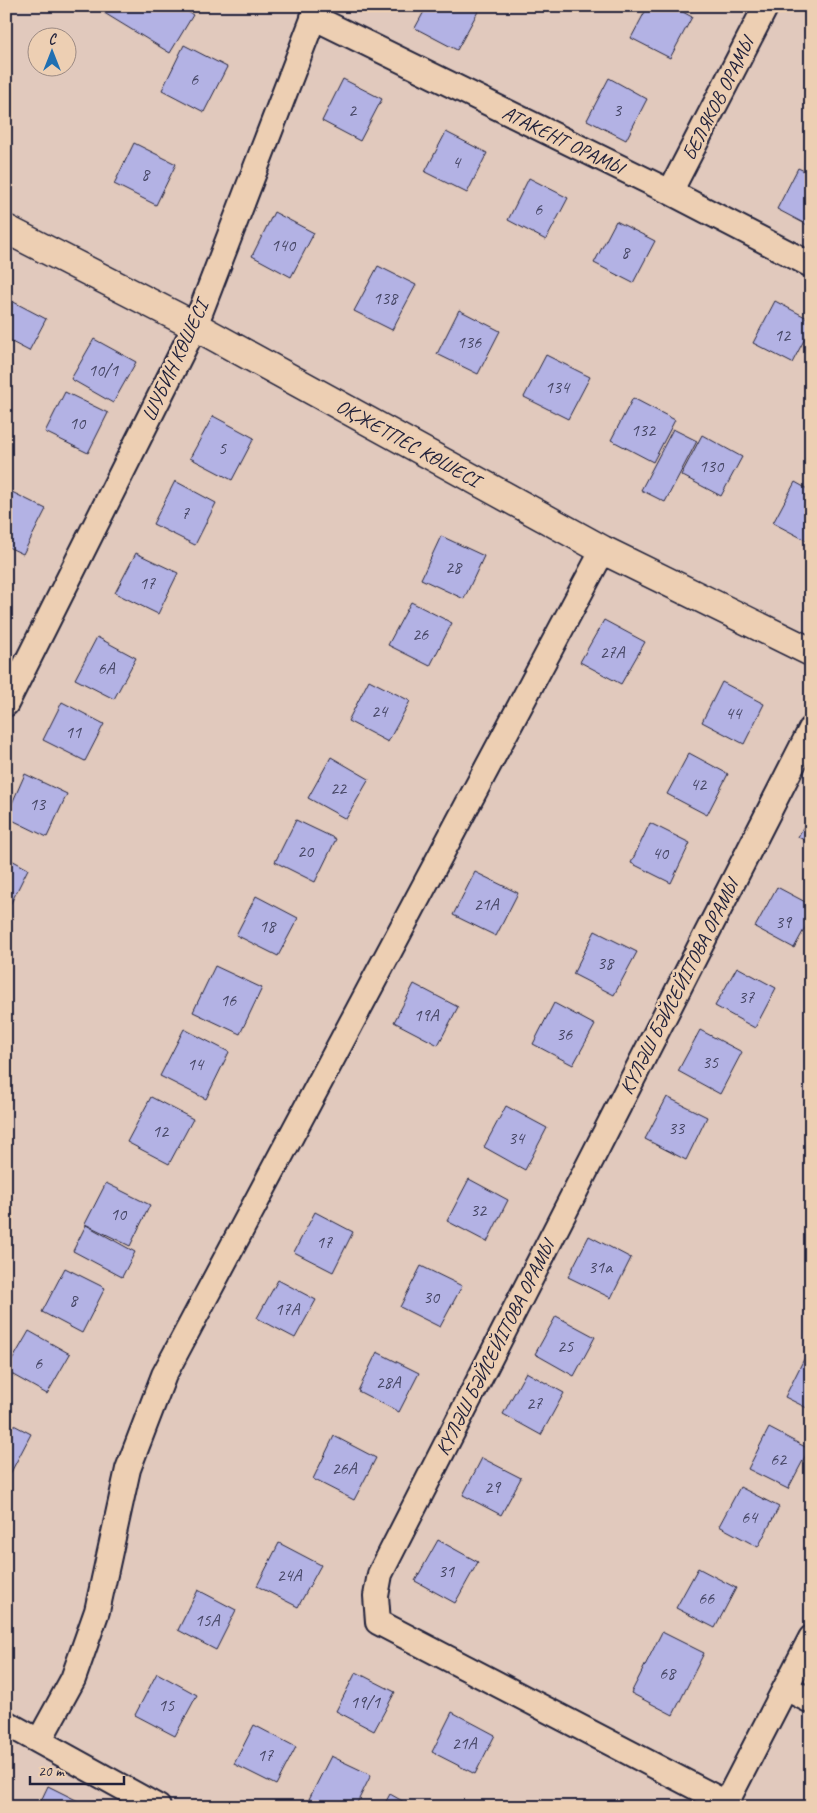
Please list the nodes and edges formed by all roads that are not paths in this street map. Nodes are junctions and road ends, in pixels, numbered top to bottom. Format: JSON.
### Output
{"nodes":[{"id":1,"x":766,"y":6,"type":"edge"},
{"id":2,"x":315,"y":12,"type":"edge"},
{"id":3,"x":670,"y":192,"type":"junction"},
{"id":4,"x":6,"y":229,"type":"edge"},
{"id":5,"x":811,"y":265,"type":"edge"},
{"id":6,"x":195,"y":326,"type":"junction"},
{"id":7,"x":603,"y":550,"type":"junction"},
{"id":8,"x":811,"y":652,"type":"edge"},
{"id":9,"x":6,"y":704,"type":"edge"},
{"id":10,"x":811,"y":729,"type":"edge"},
{"id":11,"x":811,"y":1638,"type":"edge"},
{"id":12,"x":786,"y":1688,"type":"junction"},
{"id":13,"x":811,"y":1701,"type":"edge"},
{"id":14,"x":6,"y":1723,"type":"edge"},
{"id":15,"x":39,"y":1741,"type":"junction"},
{"id":16,"x":725,"y":1805,"type":"edge"},
{"id":17,"x":158,"y":1807,"type":"edge"}],
"edges":[{"from":1,"to":3,"type":"street","name":"БЕЛЯКОВ ОРАМЫ"},
{"from":2,"to":3,"type":"street","name":"АТАКЕНТ ОРАМЫ"},
{"from":2,"to":6,"type":"street","name":"ШУБИН КӨШЕСІ"},
{"from":3,"to":5,"type":"street","name":"АТАКЕНТ ОРАМЫ"},
{"from":4,"to":6,"type":"street","name":"ОҚЖЕТПЕС КӨШЕСІ"},
{"from":6,"to":7,"type":"street","name":"ОҚЖЕТПЕС КӨШЕСІ"},
{"from":6,"to":9,"type":"street","name":"ШУБИН КӨШЕСІ"},
{"from":7,"to":8,"type":"street","name":"ОҚЖЕТПЕС КӨШЕСІ"},
{"from":7,"to":15,"type":"street"},
{"from":10,"to":16,"type":"street","name":"КҮЛӘШ БӘЙСЕЙІТОВА ОРАМЫ"},
{"from":11,"to":12,"type":"street"},
{"from":12,"to":13,"type":"street"},
{"from":12,"to":16,"type":"street"},
{"from":14,"to":15,"type":"street"},
{"from":15,"to":17,"type":"street"}]}
